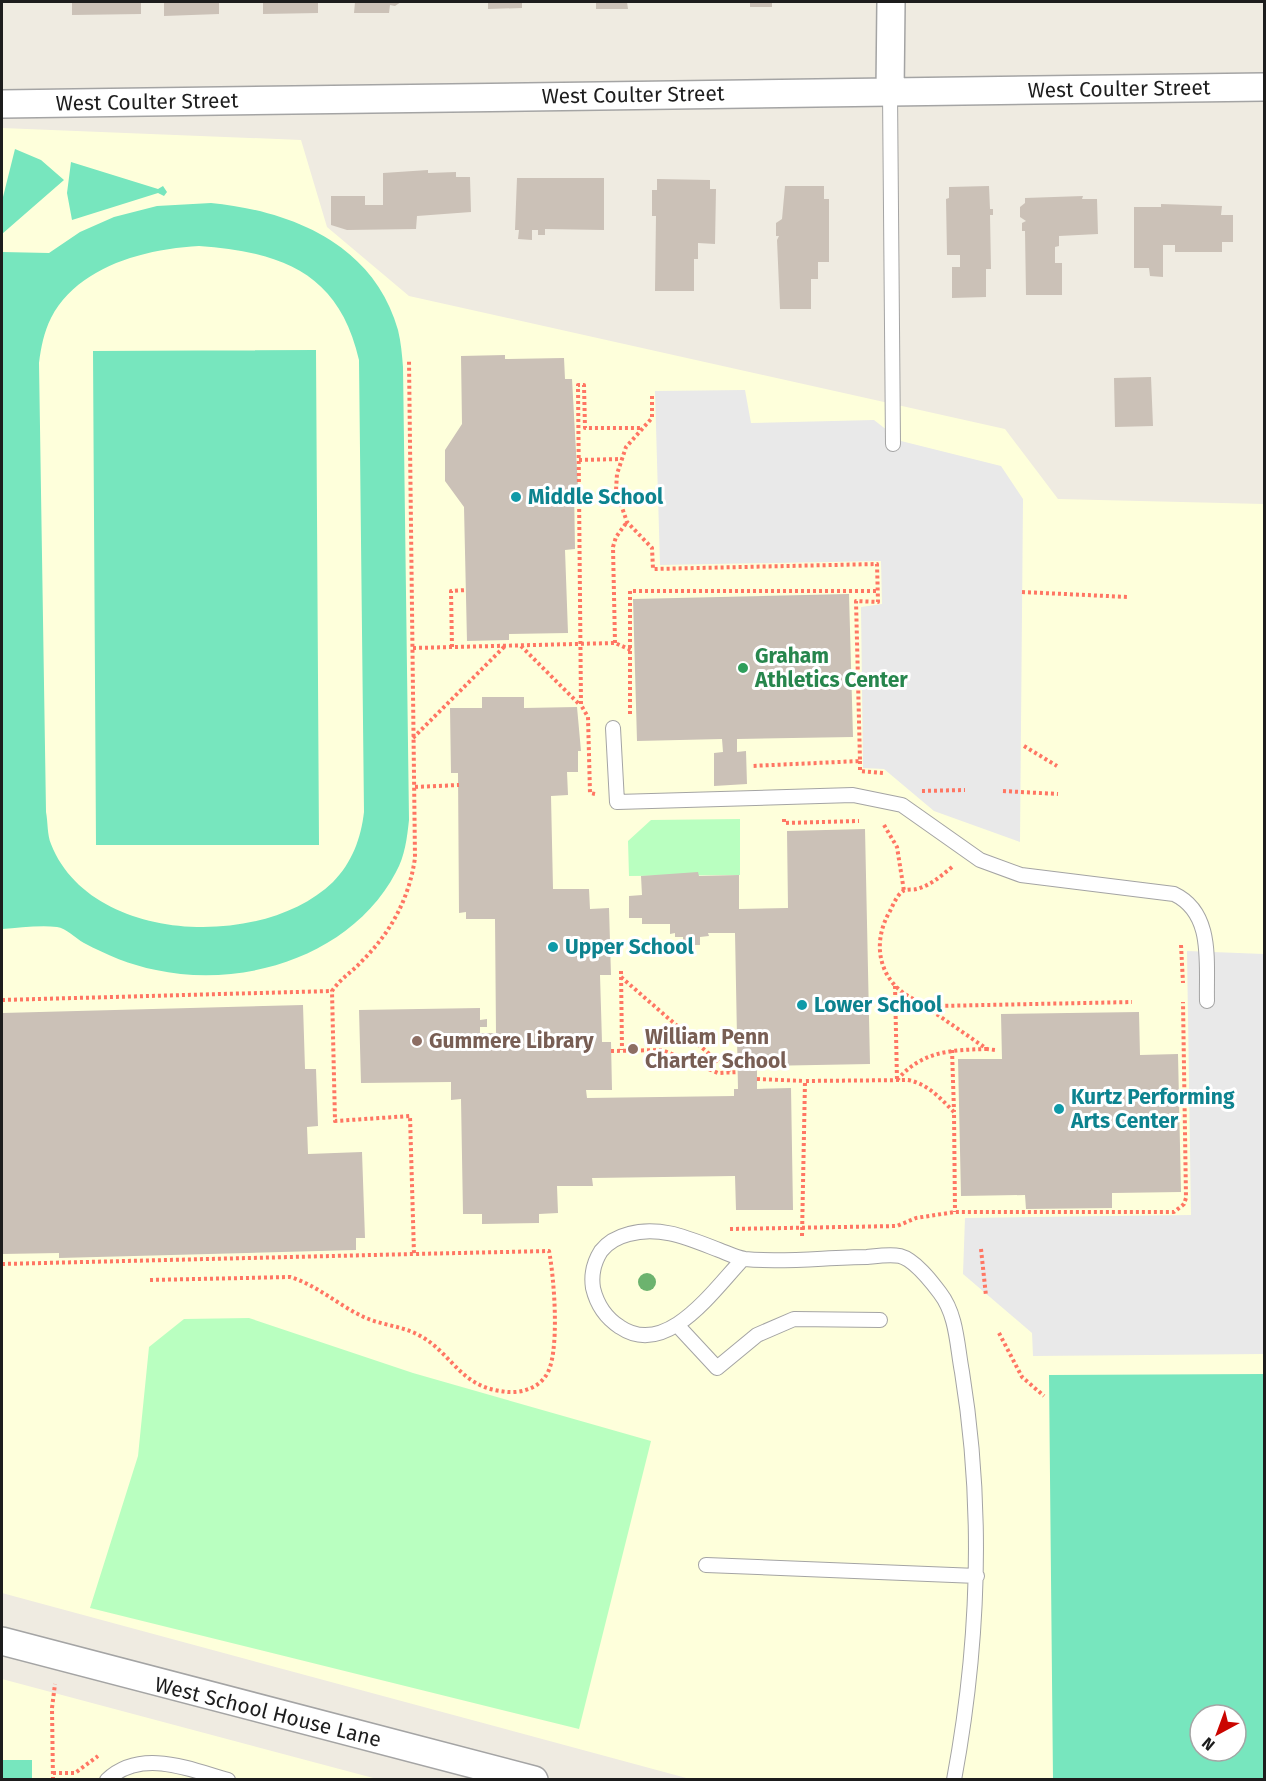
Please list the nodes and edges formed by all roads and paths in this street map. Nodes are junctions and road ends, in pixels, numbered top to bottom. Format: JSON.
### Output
{"nodes":[{"id":1,"x":891,"y":2,"type":"edge"},
{"id":2,"x":1264,"y":87,"type":"edge"},
{"id":3,"x":890,"y":92,"type":"junction"},
{"id":4,"x":2,"y":104,"type":"edge"},
{"id":5,"x":409,"y":361,"type":"dead end"},
{"id":6,"x":652,"y":396,"type":"dead end"},
{"id":7,"x":643,"y":428,"type":"junction"},
{"id":8,"x":893,"y":444,"type":"dead end"},
{"id":9,"x":621,"y":459,"type":"junction"},
{"id":10,"x":579,"y":460,"type":"junction"},
{"id":11,"x":627,"y":522,"type":"junction"},
{"id":12,"x":466,"y":590,"type":"dead end"},
{"id":13,"x":878,"y":591,"type":"junction"},
{"id":14,"x":1022,"y":591,"type":"dead end"},
{"id":15,"x":1128,"y":597,"type":"dead end"},
{"id":16,"x":615,"y":643,"type":"junction"},
{"id":17,"x":581,"y":644,"type":"junction"},
{"id":18,"x":521,"y":645,"type":"junction"},
{"id":19,"x":505,"y":646,"type":"junction"},
{"id":20,"x":452,"y":647,"type":"junction"},
{"id":21,"x":413,"y":648,"type":"junction"},
{"id":22,"x":630,"y":650,"type":"junction"},
{"id":23,"x":581,"y":705,"type":"junction"},
{"id":24,"x":613,"y":728,"type":"joint"},
{"id":25,"x":413,"y":739,"type":"junction"},
{"id":26,"x":1024,"y":746,"type":"dead end"},
{"id":27,"x":860,"y":761,"type":"junction"},
{"id":28,"x":1056,"y":765,"type":"dead end"},
{"id":29,"x":751,"y":766,"type":"dead end"},
{"id":30,"x":884,"y":773,"type":"dead end"},
{"id":31,"x":459,"y":785,"type":"dead end"},
{"id":32,"x":415,"y":787,"type":"junction"},
{"id":33,"x":965,"y":790,"type":"dead end"},
{"id":34,"x":1003,"y":790,"type":"dead end"},
{"id":35,"x":922,"y":791,"type":"dead end"},
{"id":36,"x":1058,"y":794,"type":"dead end"},
{"id":37,"x":784,"y":797,"type":"junction"},
{"id":38,"x":617,"y":802,"type":"junction"},
{"id":39,"x":863,"y":821,"type":"dead end"},
{"id":40,"x":878,"y":823,"type":"dead end"},
{"id":41,"x":885,"y":825,"type":"junction"},
{"id":42,"x":894,"y":828,"type":"dead end"},
{"id":43,"x":944,"y":860,"type":"dead end"},
{"id":44,"x":952,"y":867,"type":"junction"},
{"id":45,"x":960,"y":872,"type":"dead end"},
{"id":46,"x":903,"y":891,"type":"junction"},
{"id":47,"x":1181,"y":935,"type":"dead end"},
{"id":48,"x":621,"y":971,"type":"dead end"},
{"id":49,"x":621,"y":977,"type":"junction"},
{"id":50,"x":894,"y":986,"type":"junction"},
{"id":51,"x":332,"y":991,"type":"junction"},
{"id":52,"x":2,"y":1000,"type":"edge"},
{"id":53,"x":1207,"y":1001,"type":"dead end"},
{"id":54,"x":1132,"y":1002,"type":"dead end"},
{"id":55,"x":921,"y":1004,"type":"junction"},
{"id":56,"x":987,"y":1049,"type":"junction"},
{"id":57,"x":622,"y":1050,"type":"junction"},
{"id":58,"x":952,"y":1050,"type":"junction"},
{"id":59,"x":995,"y":1050,"type":"dead end"},
{"id":60,"x":611,"y":1051,"type":"dead end"},
{"id":61,"x":730,"y":1072,"type":"junction"},
{"id":62,"x":738,"y":1072,"type":"dead end"},
{"id":63,"x":757,"y":1079,"type":"dead end"},
{"id":64,"x":805,"y":1081,"type":"junction"},
{"id":65,"x":897,"y":1081,"type":"junction"},
{"id":66,"x":954,"y":1112,"type":"junction"},
{"id":67,"x":955,"y":1212,"type":"junction"},
{"id":68,"x":802,"y":1228,"type":"junction"},
{"id":69,"x":802,"y":1236,"type":"dead end"},
{"id":70,"x":705,"y":1245,"type":"junction"},
{"id":71,"x":981,"y":1248,"type":"dead end"},
{"id":72,"x":414,"y":1254,"type":"junction"},
{"id":73,"x":743,"y":1259,"type":"junction"},
{"id":74,"x":2,"y":1264,"type":"edge"},
{"id":75,"x":150,"y":1280,"type":"dead end"},
{"id":76,"x":986,"y":1296,"type":"dead end"},
{"id":77,"x":880,"y":1320,"type":"dead end"},
{"id":78,"x":678,"y":1326,"type":"junction"},
{"id":79,"x":999,"y":1333,"type":"dead end"},
{"id":80,"x":1044,"y":1396,"type":"dead end"},
{"id":81,"x":706,"y":1565,"type":"dead end"},
{"id":82,"x":976,"y":1576,"type":"junction"},
{"id":83,"x":2,"y":1641,"type":"edge"},
{"id":84,"x":56,"y":1681,"type":"dead end"},
{"id":85,"x":104,"y":1753,"type":"dead end"},
{"id":86,"x":53,"y":1773,"type":"junction"},
{"id":87,"x":54,"y":1779,"type":"edge"},
{"id":88,"x":107,"y":1779,"type":"edge"},
{"id":89,"x":228,"y":1779,"type":"edge"},
{"id":90,"x":534,"y":1779,"type":"edge"},
{"id":91,"x":954,"y":1779,"type":"edge"}],
"edges":[{"from":1,"to":3,"type":"street"},
{"from":2,"to":3,"type":"street","name":"West Coulter Street"},
{"from":3,"to":4,"type":"street","name":"West Coulter Street"},
{"from":3,"to":8,"type":"lane"},
{"from":5,"to":21,"type":"path"},
{"from":6,"to":7,"type":"path"},
{"from":7,"to":9,"type":"path"},
{"from":7,"to":10,"type":"path"},
{"from":9,"to":10,"type":"path"},
{"from":9,"to":11,"type":"path"},
{"from":10,"to":17,"type":"path"},
{"from":11,"to":13,"type":"path"},
{"from":11,"to":16,"type":"path"},
{"from":12,"to":20,"type":"path"},
{"from":13,"to":22,"type":"path"},
{"from":13,"to":27,"type":"path"},
{"from":14,"to":15,"type":"path"},
{"from":16,"to":17,"type":"path"},
{"from":16,"to":22,"type":"path"},
{"from":17,"to":18,"type":"path"},
{"from":17,"to":23,"type":"path"},
{"from":18,"to":19,"type":"path"},
{"from":18,"to":23,"type":"path"},
{"from":19,"to":20,"type":"path"},
{"from":19,"to":25,"type":"path"},
{"from":20,"to":21,"type":"path"},
{"from":21,"to":25,"type":"path"},
{"from":22,"to":24,"type":"path"},
{"from":23,"to":38,"type":"path"},
{"from":24,"to":38,"type":"lane"},
{"from":25,"to":32,"type":"path"},
{"from":26,"to":28,"type":"path"},
{"from":27,"to":29,"type":"path"},
{"from":27,"to":30,"type":"path"},
{"from":31,"to":32,"type":"path"},
{"from":32,"to":51,"type":"path"},
{"from":33,"to":35,"type":"path"},
{"from":34,"to":36,"type":"path"},
{"from":37,"to":38,"type":"lane"},
{"from":37,"to":39,"type":"path"},
{"from":37,"to":53,"type":"lane"},
{"from":40,"to":41,"type":"path"},
{"from":41,"to":42,"type":"path"},
{"from":41,"to":46,"type":"path"},
{"from":43,"to":44,"type":"path"},
{"from":44,"to":45,"type":"path"},
{"from":44,"to":46,"type":"path"},
{"from":46,"to":50,"type":"path"},
{"from":47,"to":67,"type":"path"},
{"from":48,"to":49,"type":"path"},
{"from":49,"to":57,"type":"path"},
{"from":49,"to":61,"type":"path"},
{"from":50,"to":55,"type":"path"},
{"from":50,"to":65,"type":"path"},
{"from":51,"to":52,"type":"path"},
{"from":51,"to":72,"type":"path"},
{"from":54,"to":55,"type":"path"},
{"from":55,"to":56,"type":"path"},
{"from":56,"to":58,"type":"path"},
{"from":56,"to":59,"type":"path"},
{"from":57,"to":60,"type":"path"},
{"from":57,"to":61,"type":"path"},
{"from":58,"to":65,"type":"path"},
{"from":58,"to":66,"type":"path"},
{"from":61,"to":62,"type":"path"},
{"from":63,"to":64,"type":"path"},
{"from":64,"to":65,"type":"path"},
{"from":64,"to":68,"type":"path"},
{"from":65,"to":66,"type":"path"},
{"from":66,"to":67,"type":"path"},
{"from":67,"to":68,"type":"path"},
{"from":68,"to":69,"type":"path"},
{"from":68,"to":70,"type":"path"},
{"from":70,"to":73,"type":"lane"},
{"from":70,"to":78,"type":"lane"},
{"from":71,"to":76,"type":"path"},
{"from":72,"to":74,"type":"path"},
{"from":72,"to":75,"type":"path"},
{"from":73,"to":78,"type":"lane"},
{"from":73,"to":82,"type":"lane"},
{"from":77,"to":78,"type":"lane"},
{"from":79,"to":80,"type":"path"},
{"from":81,"to":82,"type":"lane"},
{"from":82,"to":91,"type":"lane"},
{"from":83,"to":90,"type":"street","name":"West School House Lane"},
{"from":84,"to":86,"type":"path"},
{"from":85,"to":86,"type":"path"},
{"from":86,"to":87,"type":"path"},
{"from":88,"to":89,"type":"lane"}]}
